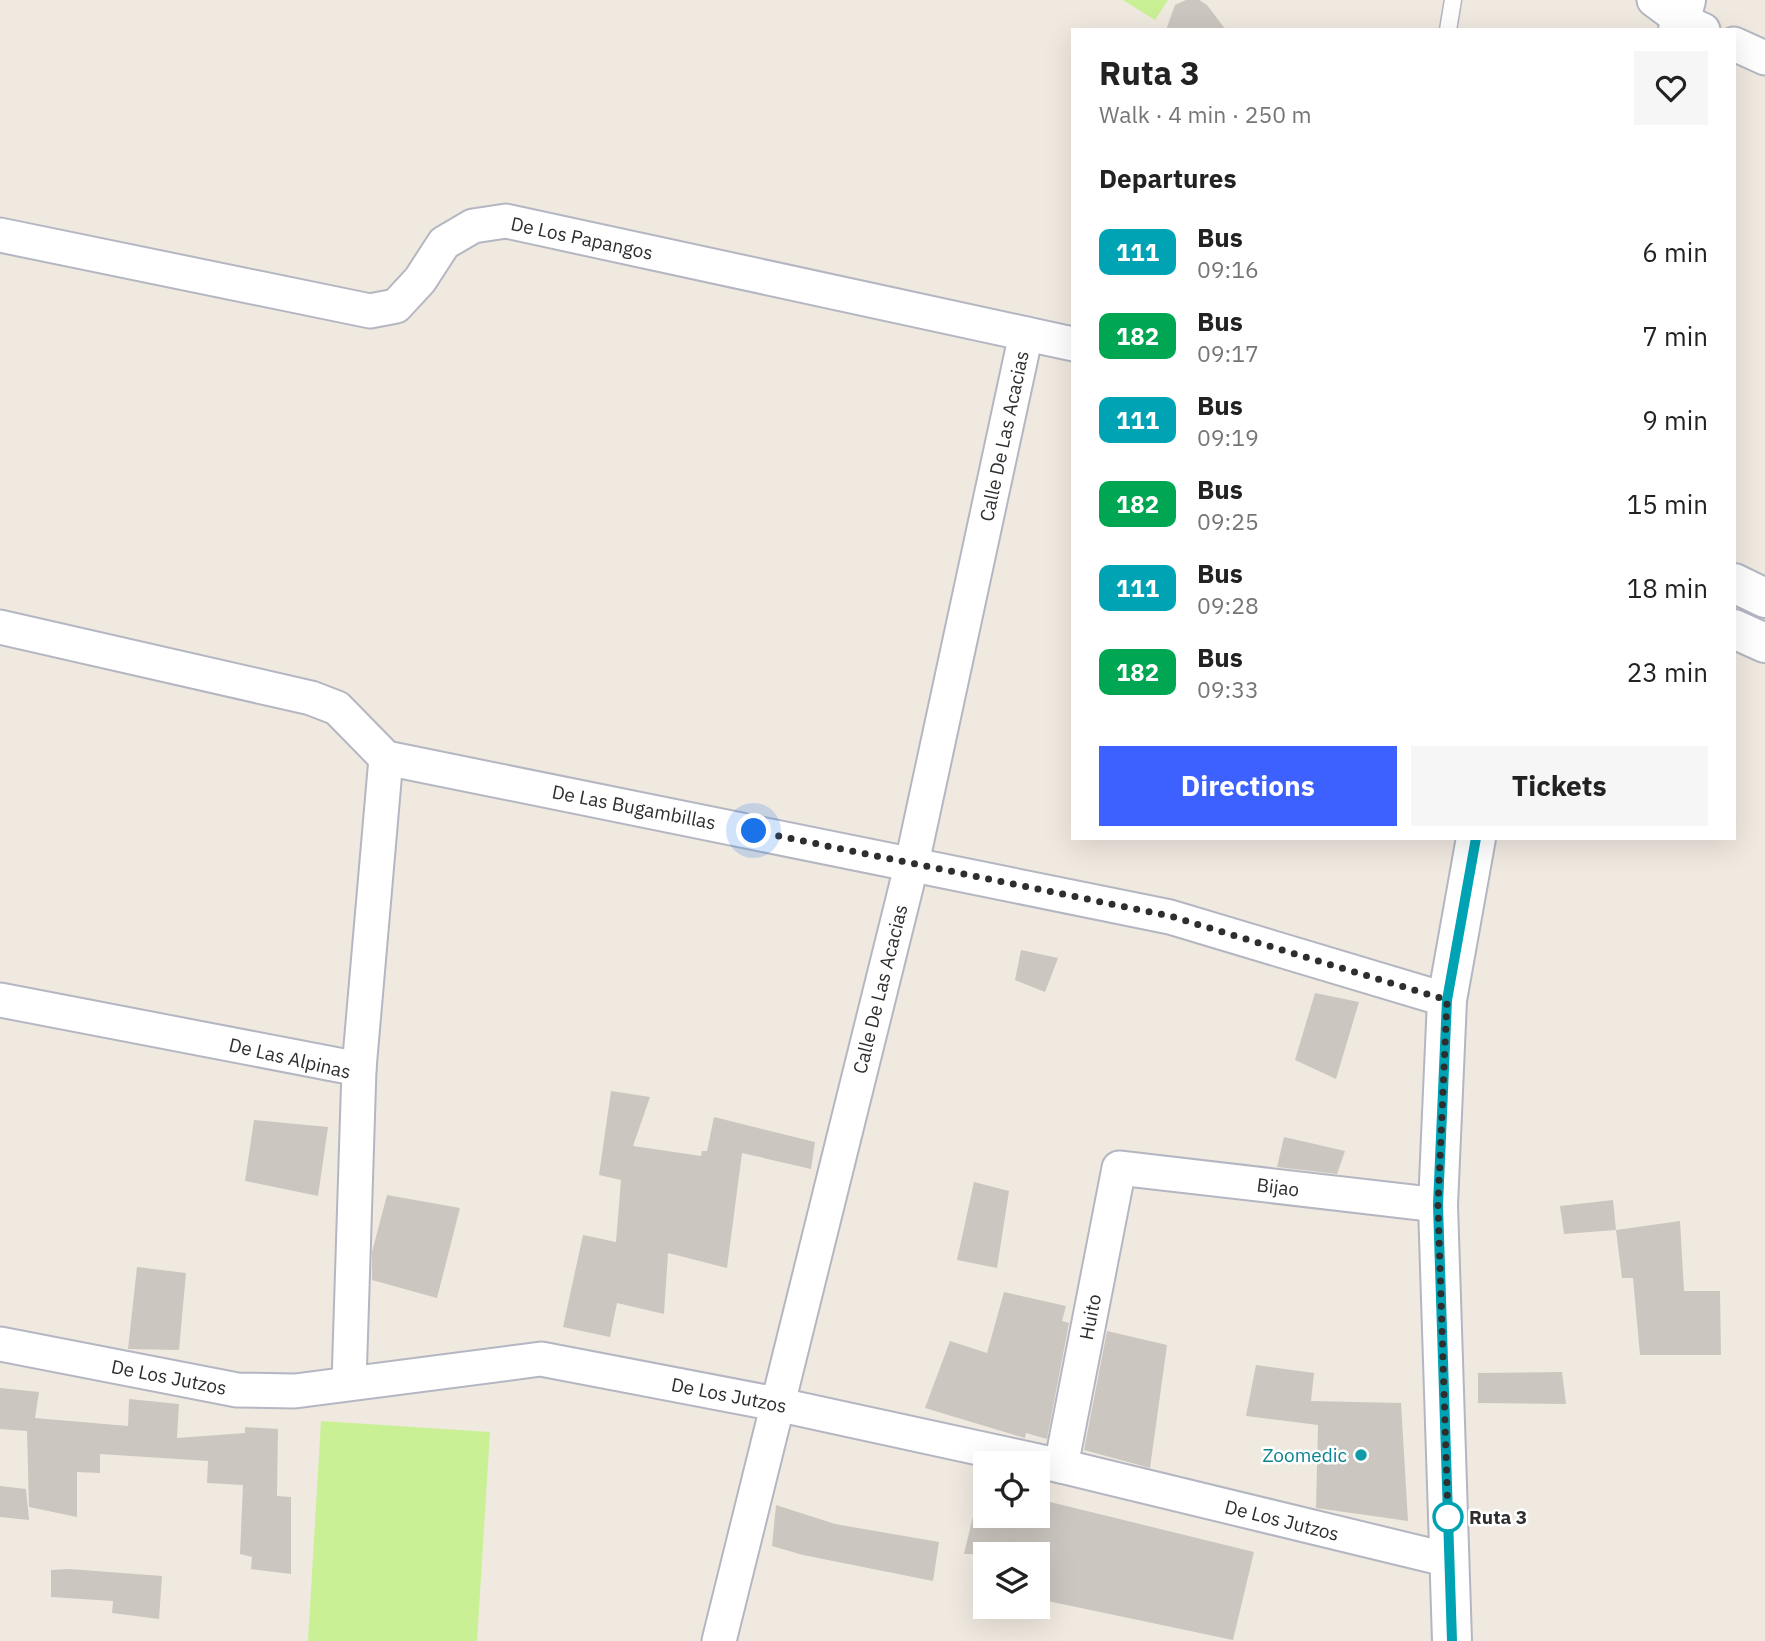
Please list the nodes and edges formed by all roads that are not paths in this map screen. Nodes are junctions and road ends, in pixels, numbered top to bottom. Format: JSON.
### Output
{"nodes":[{"id":1,"x":1453,"y":0,"type":"edge"},
{"id":2,"x":1448,"y":28,"type":"edge"},
{"id":3,"x":1736,"y":45,"type":"edge"},
{"id":4,"x":1765,"y":58,"type":"edge"},
{"id":5,"x":0,"y":235,"type":"edge"},
{"id":6,"x":1026,"y":334,"type":"junction"},
{"id":7,"x":1071,"y":344,"type":"edge"},
{"id":8,"x":1736,"y":584,"type":"edge"},
{"id":9,"x":1765,"y":598,"type":"edge"},
{"id":10,"x":0,"y":627,"type":"edge"},
{"id":11,"x":1736,"y":630,"type":"edge"},
{"id":12,"x":1765,"y":643,"type":"edge"},
{"id":13,"x":386,"y":758,"type":"junction"},
{"id":14,"x":1476,"y":840,"type":"edge"},
{"id":15,"x":912,"y":863,"type":"junction"},
{"id":16,"x":0,"y":1000,"type":"edge"},
{"id":17,"x":1447,"y":1000,"type":"junction"},
{"id":18,"x":359,"y":1069,"type":"junction"},
{"id":19,"x":1119,"y":1168,"type":"joint"},
{"id":20,"x":1438,"y":1205,"type":"junction"},
{"id":21,"x":0,"y":1344,"type":"edge"},
{"id":22,"x":349,"y":1383,"type":"junction"},
{"id":23,"x":776,"y":1404,"type":"junction"},
{"id":24,"x":1061,"y":1466,"type":"junction"},
{"id":25,"x":1449,"y":1560,"type":"junction"},
{"id":26,"x":719,"y":1641,"type":"edge"},
{"id":27,"x":1452,"y":1641,"type":"edge"}],
"edges":[{"from":1,"to":2,"type":"lane"},
{"from":3,"to":4,"type":"street"},
{"from":5,"to":6,"type":"street","name":"De Los Papangos"},
{"from":6,"to":7,"type":"street","name":"De Los Papangos"},
{"from":6,"to":15,"type":"street","name":"Calle De Las Acacias"},
{"from":8,"to":9,"type":"street"},
{"from":10,"to":13,"type":"street"},
{"from":11,"to":12,"type":"street"},
{"from":13,"to":15,"type":"street","name":"De Las Bugambillas"},
{"from":13,"to":18,"type":"street"},
{"from":14,"to":17,"type":"street"},
{"from":15,"to":17,"type":"street","name":"De Las Bugambillas"},
{"from":15,"to":23,"type":"street","name":"Calle De Las Acacias"},
{"from":16,"to":18,"type":"street","name":"De Las Alpinas"},
{"from":17,"to":20,"type":"street"},
{"from":18,"to":22,"type":"street","name":"De Las Alpinas"},
{"from":19,"to":20,"type":"street","name":"Bijao"},
{"from":19,"to":24,"type":"street","name":"Huito"},
{"from":20,"to":25,"type":"street"},
{"from":21,"to":22,"type":"street","name":"De Los Jutzos"},
{"from":22,"to":23,"type":"street","name":"De Los Jutzos"},
{"from":23,"to":24,"type":"street","name":"De Los Jutzos"},
{"from":23,"to":26,"type":"street","name":"Calle De Las Acacias"},
{"from":24,"to":25,"type":"street","name":"De Los Jutzos"},
{"from":25,"to":27,"type":"street"}]}
